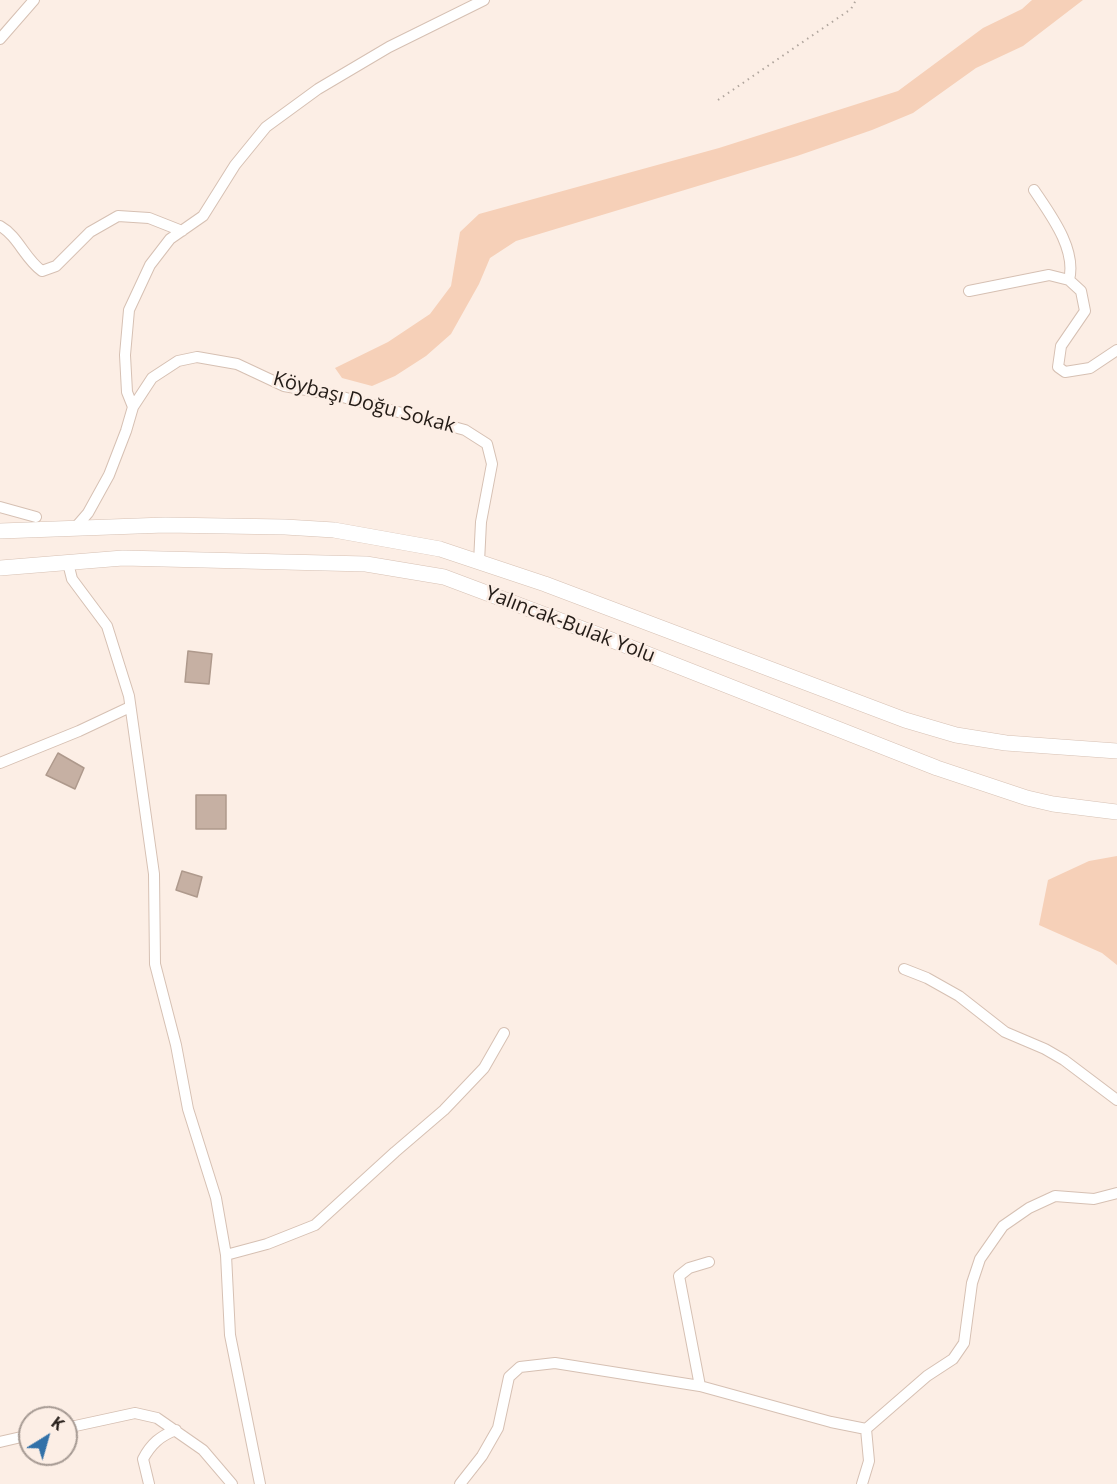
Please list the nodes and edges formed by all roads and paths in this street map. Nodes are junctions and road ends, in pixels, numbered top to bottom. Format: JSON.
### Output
{"nodes":[{"id":1,"x":34,"y":0,"type":"edge"},
{"id":2,"x":484,"y":0,"type":"edge"},
{"id":3,"x":856,"y":0,"type":"edge"},
{"id":4,"x":0,"y":39,"type":"edge"},
{"id":5,"x":718,"y":100,"type":"dead end"},
{"id":6,"x":1034,"y":189,"type":"dead end"},
{"id":7,"x":0,"y":226,"type":"edge"},
{"id":8,"x":182,"y":231,"type":"junction"},
{"id":9,"x":1069,"y":280,"type":"junction"},
{"id":10,"x":969,"y":291,"type":"dead end"},
{"id":11,"x":1117,"y":350,"type":"edge"},
{"id":12,"x":133,"y":407,"type":"junction"},
{"id":13,"x":0,"y":507,"type":"edge"},
{"id":14,"x":36,"y":517,"type":"dead end"},
{"id":15,"x":75,"y":528,"type":"junction"},
{"id":16,"x":0,"y":531,"type":"edge"},
{"id":17,"x":479,"y":562,"type":"junction"},
{"id":18,"x":68,"y":563,"type":"junction"},
{"id":19,"x":0,"y":568,"type":"edge"},
{"id":20,"x":130,"y":707,"type":"junction"},
{"id":21,"x":1117,"y":751,"type":"edge"},
{"id":22,"x":0,"y":762,"type":"edge"},
{"id":23,"x":1117,"y":812,"type":"edge"},
{"id":24,"x":904,"y":969,"type":"dead end"},
{"id":25,"x":504,"y":1033,"type":"dead end"},
{"id":26,"x":1117,"y":1100,"type":"edge"},
{"id":27,"x":1117,"y":1193,"type":"edge"},
{"id":28,"x":226,"y":1255,"type":"junction"},
{"id":29,"x":709,"y":1262,"type":"dead end"},
{"id":30,"x":700,"y":1386,"type":"junction"},
{"id":31,"x":78,"y":1425,"type":"edge"},
{"id":32,"x":866,"y":1429,"type":"junction"},
{"id":33,"x":176,"y":1431,"type":"junction"},
{"id":34,"x":18,"y":1438,"type":"edge"},
{"id":35,"x":0,"y":1442,"type":"edge"},
{"id":36,"x":149,"y":1484,"type":"edge"},
{"id":37,"x":232,"y":1484,"type":"edge"},
{"id":38,"x":260,"y":1484,"type":"edge"},
{"id":39,"x":460,"y":1484,"type":"edge"},
{"id":40,"x":862,"y":1484,"type":"edge"}],
"edges":[{"from":1,"to":4,"type":"street"},
{"from":2,"to":8,"type":"street"},
{"from":3,"to":5,"type":"path"},
{"from":6,"to":9,"type":"street"},
{"from":7,"to":8,"type":"street"},
{"from":8,"to":12,"type":"street"},
{"from":9,"to":10,"type":"street"},
{"from":9,"to":11,"type":"street"},
{"from":12,"to":15,"type":"street","name":"Köybaşı Doğu Sokak"},
{"from":12,"to":17,"type":"street","name":"Köybaşı Doğu Sokak"},
{"from":13,"to":14,"type":"street"},
{"from":15,"to":16,"type":"main road","name":"Yalıncak-Bulak Yolu"},
{"from":15,"to":17,"type":"main road","name":"Yalıncak-Bulak Yolu"},
{"from":17,"to":21,"type":"main road","name":"Yalıncak-Bulak Yolu"},
{"from":18,"to":19,"type":"main road","name":"Yalıncak-Bulak Yolu"},
{"from":18,"to":20,"type":"street"},
{"from":18,"to":23,"type":"main road","name":"Yalıncak-Bulak Yolu"},
{"from":20,"to":22,"type":"street"},
{"from":20,"to":28,"type":"street"},
{"from":24,"to":26,"type":"street"},
{"from":25,"to":28,"type":"street"},
{"from":27,"to":32,"type":"street"},
{"from":28,"to":38,"type":"street"},
{"from":29,"to":30,"type":"street"},
{"from":30,"to":32,"type":"street"},
{"from":30,"to":39,"type":"street"},
{"from":31,"to":33,"type":"street"},
{"from":32,"to":40,"type":"street"},
{"from":33,"to":36,"type":"street"},
{"from":33,"to":37,"type":"street"},
{"from":34,"to":35,"type":"street"}]}
